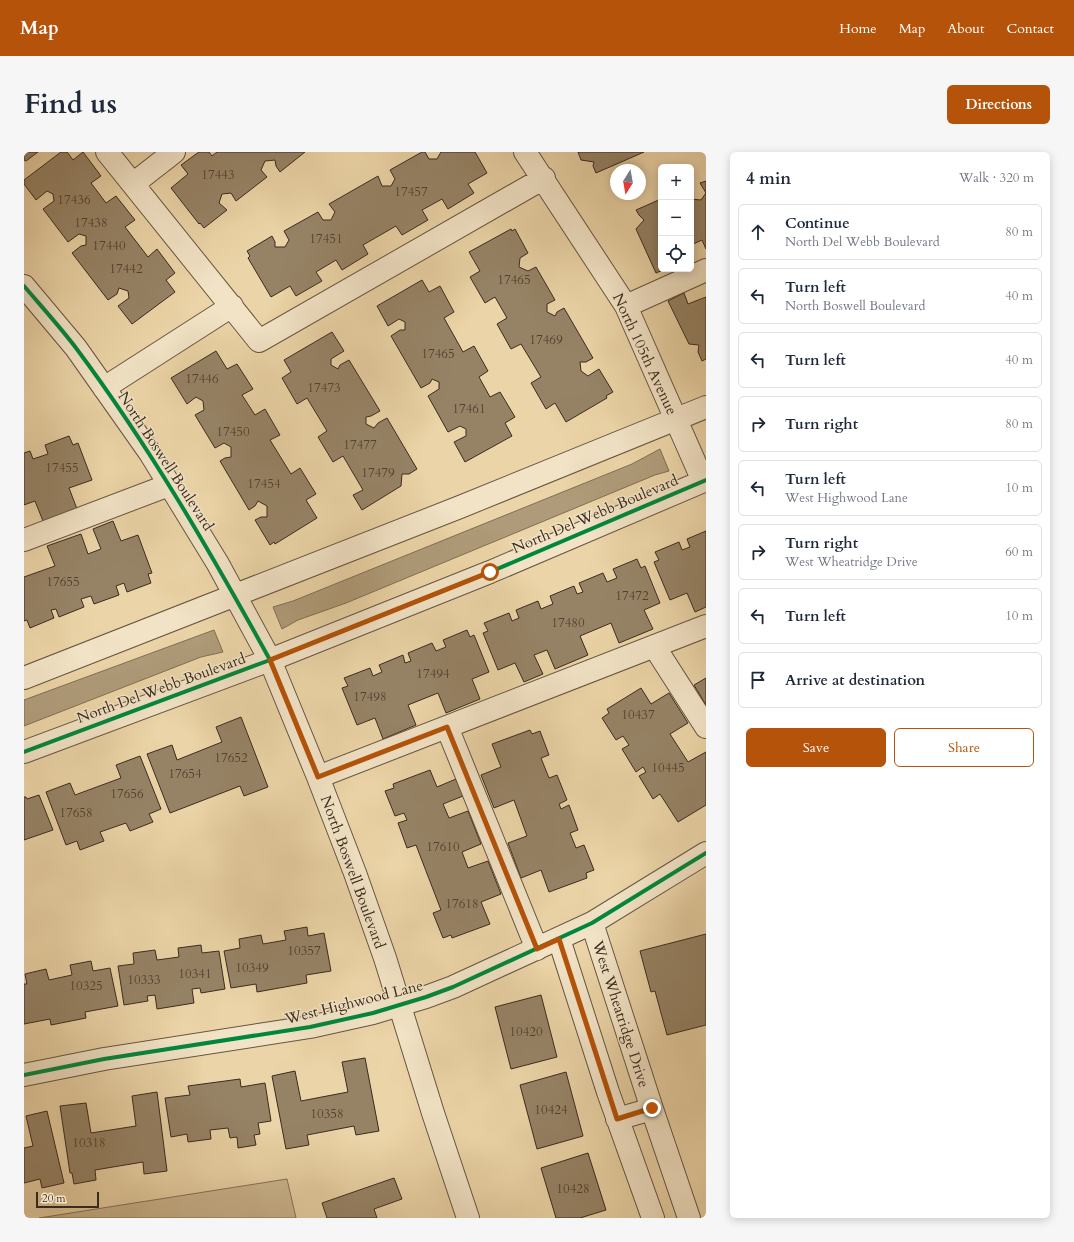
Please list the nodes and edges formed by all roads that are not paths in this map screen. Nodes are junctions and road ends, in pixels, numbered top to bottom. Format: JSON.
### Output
{"nodes":[{"id":1,"x":107,"y":152,"type":"edge"},
{"id":2,"x":174,"y":152,"type":"edge"},
{"id":3,"x":525,"y":152,"type":"edge"},
{"id":4,"x":544,"y":178,"type":"junction"},
{"id":5,"x":133,"y":184,"type":"junction"},
{"id":6,"x":706,"y":270,"type":"edge"},
{"id":7,"x":24,"y":286,"type":"edge"},
{"id":8,"x":232,"y":306,"type":"junction"},
{"id":9,"x":626,"y":306,"type":"junction"},
{"id":10,"x":104,"y":388,"type":"junction"},
{"id":11,"x":706,"y":407,"type":"edge"},
{"id":12,"x":676,"y":420,"type":"junction"},
{"id":13,"x":704,"y":481,"type":"edge"},
{"id":14,"x":169,"y":484,"type":"junction"},
{"id":15,"x":24,"y":540,"type":"edge"},
{"id":16,"x":235,"y":597,"type":"junction"},
{"id":17,"x":706,"y":626,"type":"edge"},
{"id":18,"x":654,"y":646,"type":"junction"},
{"id":19,"x":270,"y":660,"type":"junction"},
{"id":20,"x":24,"y":678,"type":"edge"},
{"id":21,"x":447,"y":727,"type":"junction"},
{"id":22,"x":706,"y":727,"type":"edge"},
{"id":23,"x":24,"y":752,"type":"edge"},
{"id":24,"x":318,"y":777,"type":"junction"},
{"id":25,"x":706,"y":853,"type":"edge"},
{"id":26,"x":592,"y":923,"type":"junction"},
{"id":27,"x":559,"y":939,"type":"junction"},
{"id":28,"x":537,"y":949,"type":"junction"},
{"id":29,"x":399,"y":1006,"type":"junction"},
{"id":30,"x":24,"y":1075,"type":"edge"},
{"id":31,"x":652,"y":1108,"type":"junction"},
{"id":32,"x":617,"y":1119,"type":"junction"},
{"id":33,"x":468,"y":1218,"type":"edge"},
{"id":34,"x":653,"y":1218,"type":"edge"},
{"id":35,"x":690,"y":1218,"type":"edge"}],
"edges":[{"from":1,"to":5,"type":"street"},
{"from":2,"to":5,"type":"street"},
{"from":3,"to":4,"type":"street","name":"North 105th Avenue"},
{"from":4,"to":8,"type":"street"},
{"from":4,"to":9,"type":"street","name":"North 105th Avenue"},
{"from":5,"to":8,"type":"street"},
{"from":6,"to":9,"type":"street"},
{"from":7,"to":10,"type":"street","name":"North Boswell Boulevard"},
{"from":8,"to":10,"type":"street"},
{"from":9,"to":12,"type":"street","name":"North 105th Avenue"},
{"from":10,"to":14,"type":"street","name":"North Boswell Boulevard"},
{"from":11,"to":12,"type":"street"},
{"from":12,"to":13,"type":"street","name":"North 105th Avenue"},
{"from":12,"to":16,"type":"street"},
{"from":13,"to":19,"type":"street","name":"North Del Webb Boulevard"},
{"from":14,"to":15,"type":"street"},
{"from":14,"to":16,"type":"street","name":"North Boswell Boulevard"},
{"from":16,"to":19,"type":"street","name":"North Boswell Boulevard"},
{"from":16,"to":20,"type":"street"},
{"from":17,"to":18,"type":"street"},
{"from":18,"to":21,"type":"street"},
{"from":18,"to":22,"type":"street"},
{"from":19,"to":23,"type":"street","name":"North Del Webb Boulevard"},
{"from":19,"to":24,"type":"street","name":"North Boswell Boulevard"},
{"from":21,"to":24,"type":"street"},
{"from":21,"to":28,"type":"street"},
{"from":24,"to":29,"type":"street","name":"North Boswell Boulevard"},
{"from":25,"to":26,"type":"street","name":"West Highwood Lane"},
{"from":26,"to":27,"type":"street","name":"West Highwood Lane"},
{"from":26,"to":31,"type":"street","name":"West Wheatridge Drive"},
{"from":27,"to":28,"type":"street","name":"West Highwood Lane"},
{"from":27,"to":32,"type":"street"},
{"from":28,"to":29,"type":"street","name":"West Highwood Lane"},
{"from":29,"to":30,"type":"street","name":"West Highwood Lane"},
{"from":29,"to":33,"type":"street","name":"North Boswell Boulevard"},
{"from":31,"to":32,"type":"street"},
{"from":31,"to":35,"type":"street","name":"West Wheatridge Drive"},
{"from":32,"to":34,"type":"street"}]}
